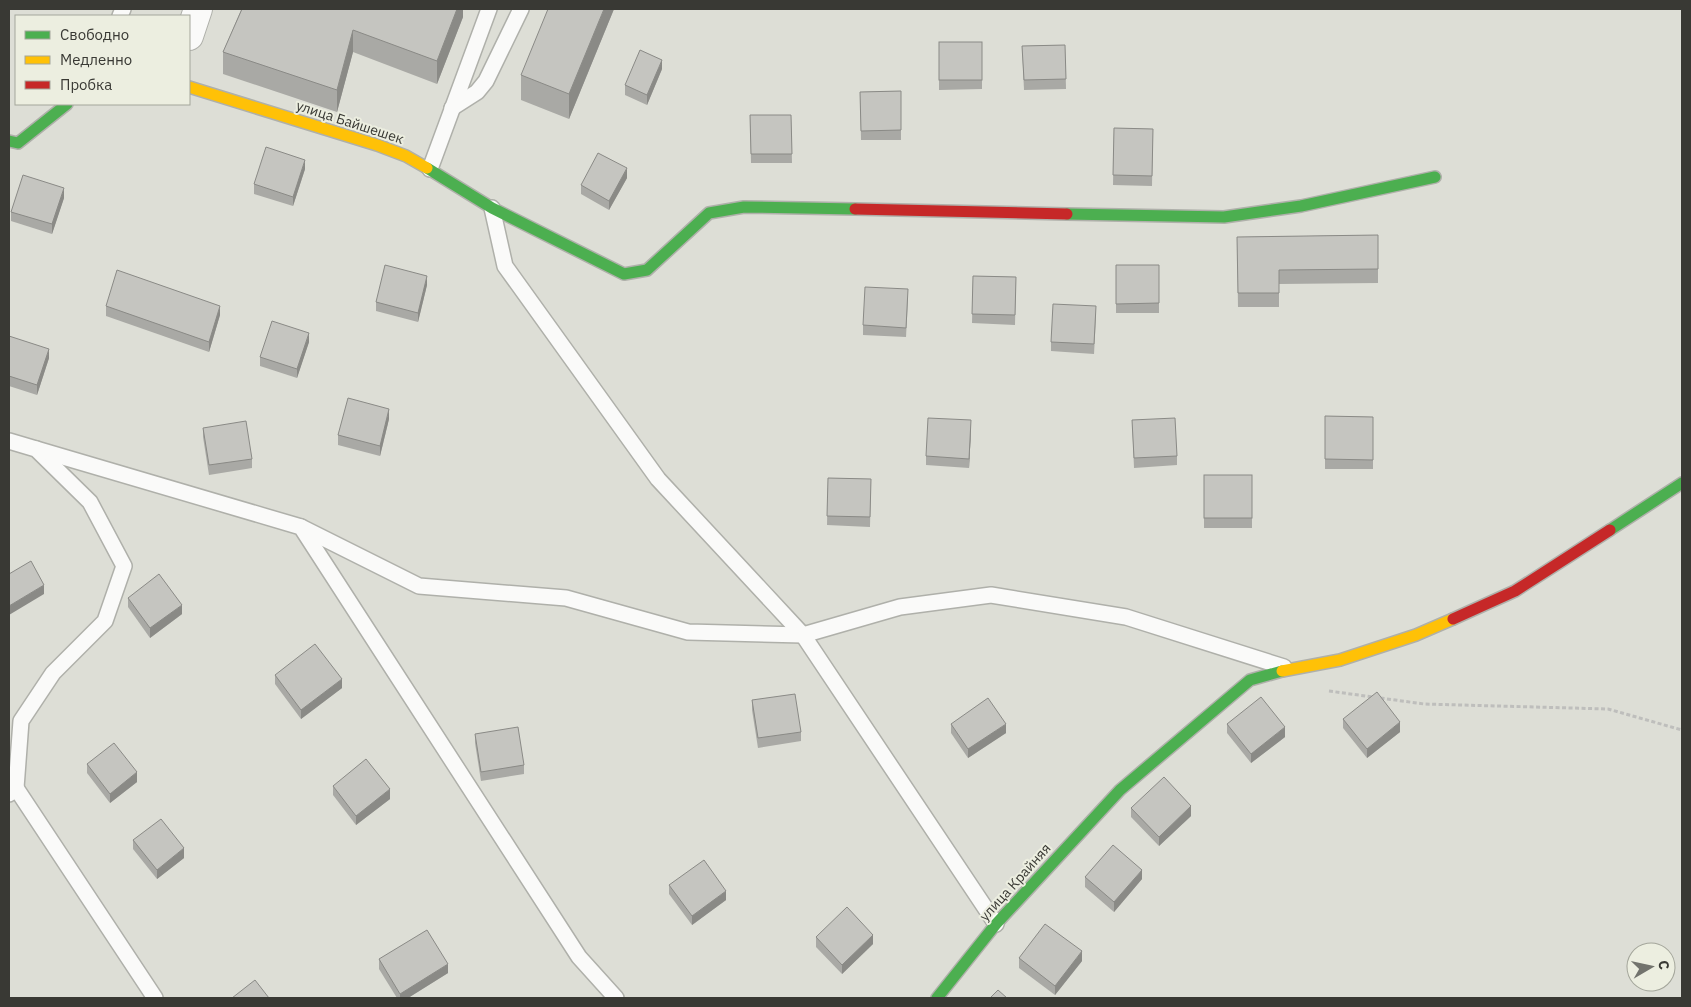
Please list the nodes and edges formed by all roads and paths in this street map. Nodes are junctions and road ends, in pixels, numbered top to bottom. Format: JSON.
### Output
{"nodes":[{"id":1,"x":198,"y":9,"type":"edge"},
{"id":2,"x":489,"y":9,"type":"edge"},
{"id":3,"x":521,"y":9,"type":"edge"},
{"id":4,"x":190,"y":33,"type":"edge"},
{"id":5,"x":190,"y":87,"type":"edge"},
{"id":6,"x":66,"y":105,"type":"edge"},
{"id":7,"x":452,"y":108,"type":"junction"},
{"id":8,"x":9,"y":141,"type":"edge"},
{"id":9,"x":430,"y":169,"type":"junction"},
{"id":10,"x":1435,"y":177,"type":"dead end"},
{"id":11,"x":492,"y":208,"type":"junction"},
{"id":12,"x":9,"y":441,"type":"edge"},
{"id":13,"x":36,"y":449,"type":"junction"},
{"id":14,"x":1682,"y":483,"type":"edge"},
{"id":15,"x":301,"y":527,"type":"junction"},
{"id":16,"x":803,"y":635,"type":"junction"},
{"id":17,"x":1290,"y":669,"type":"junction"},
{"id":18,"x":1326,"y":690,"type":"dead end"},
{"id":19,"x":1682,"y":730,"type":"edge"},
{"id":20,"x":11,"y":787,"type":"edge"},
{"id":21,"x":996,"y":924,"type":"junction"},
{"id":22,"x":155,"y":998,"type":"edge"},
{"id":23,"x":616,"y":998,"type":"edge"},
{"id":24,"x":937,"y":998,"type":"edge"}],
"edges":[{"from":1,"to":4,"type":"street"},
{"from":2,"to":7,"type":"lane"},
{"from":3,"to":7,"type":"lane"},
{"from":5,"to":9,"type":"street","name":"улица Байшешек"},
{"from":6,"to":8,"type":"street"},
{"from":7,"to":9,"type":"lane"},
{"from":9,"to":11,"type":"street","name":"улица Байшешек"},
{"from":10,"to":11,"type":"street","name":"улица Байшешек"},
{"from":11,"to":16,"type":"lane"},
{"from":12,"to":13,"type":"lane"},
{"from":13,"to":15,"type":"lane"},
{"from":13,"to":20,"type":"lane"},
{"from":14,"to":17,"type":"street","name":"улица Крайняя"},
{"from":15,"to":16,"type":"lane"},
{"from":15,"to":23,"type":"lane"},
{"from":16,"to":17,"type":"lane"},
{"from":16,"to":21,"type":"lane"},
{"from":17,"to":21,"type":"street","name":"улица Крайняя"},
{"from":18,"to":19,"type":"path"},
{"from":20,"to":22,"type":"lane"},
{"from":21,"to":24,"type":"street","name":"улица Крайняя"}]}
